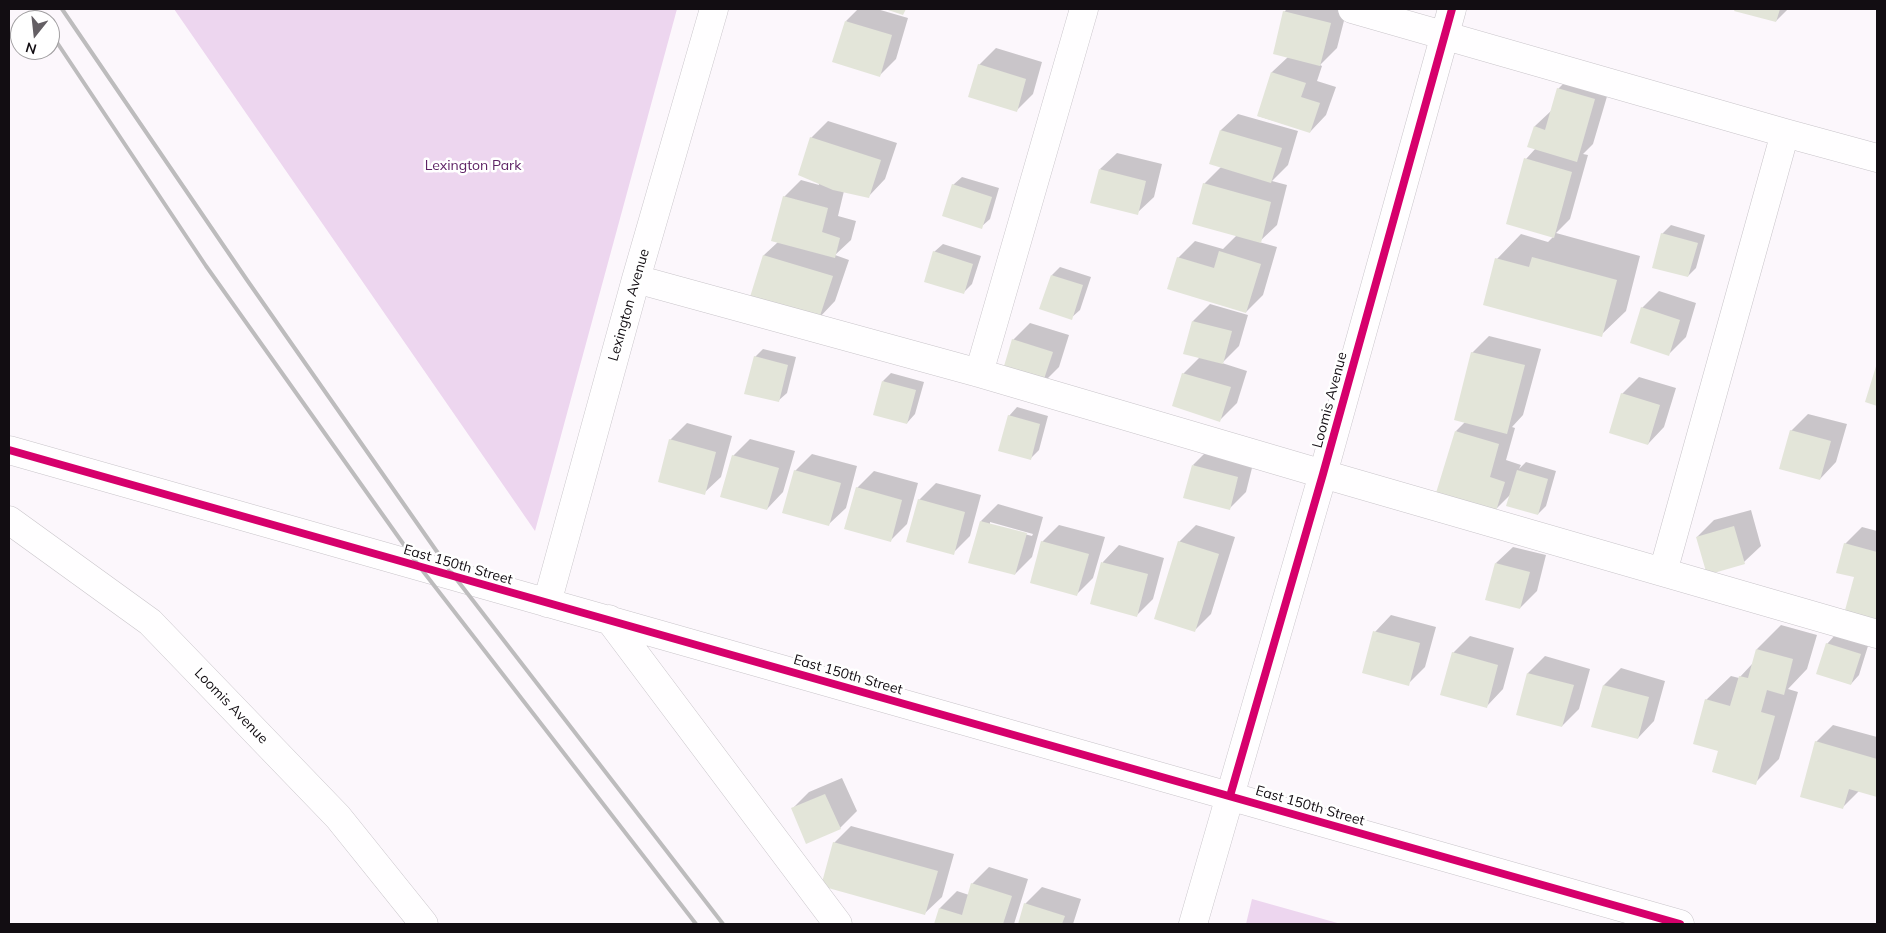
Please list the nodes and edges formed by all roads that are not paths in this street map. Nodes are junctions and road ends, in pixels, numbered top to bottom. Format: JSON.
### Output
{"nodes":[{"id":1,"x":714,"y":9,"type":"edge"},
{"id":2,"x":1084,"y":9,"type":"edge"},
{"id":3,"x":1352,"y":9,"type":"edge"},
{"id":4,"x":1452,"y":9,"type":"edge"},
{"id":5,"x":1444,"y":35,"type":"junction"},
{"id":6,"x":1785,"y":133,"type":"junction"},
{"id":7,"x":1877,"y":158,"type":"edge"},
{"id":8,"x":636,"y":279,"type":"junction"},
{"id":9,"x":979,"y":373,"type":"junction"},
{"id":10,"x":9,"y":450,"type":"edge"},
{"id":11,"x":1323,"y":474,"type":"junction"},
{"id":12,"x":9,"y":520,"type":"edge"},
{"id":13,"x":1663,"y":572,"type":"junction"},
{"id":14,"x":547,"y":603,"type":"junction"},
{"id":15,"x":609,"y":620,"type":"junction"},
{"id":16,"x":1877,"y":634,"type":"edge"},
{"id":17,"x":1230,"y":796,"type":"junction"},
{"id":18,"x":424,"y":924,"type":"edge"},
{"id":19,"x":838,"y":924,"type":"edge"},
{"id":20,"x":1193,"y":924,"type":"edge"},
{"id":21,"x":1680,"y":924,"type":"edge"}],
"edges":[{"from":1,"to":8,"type":"street","name":"Lexington Avenue"},
{"from":2,"to":9,"type":"street"},
{"from":3,"to":5,"type":"street"},
{"from":4,"to":5,"type":"street","name":"Loomis Avenue"},
{"from":5,"to":6,"type":"street"},
{"from":5,"to":11,"type":"street","name":"Loomis Avenue"},
{"from":6,"to":7,"type":"street"},
{"from":6,"to":13,"type":"street"},
{"from":8,"to":9,"type":"street"},
{"from":8,"to":14,"type":"street","name":"Lexington Avenue"},
{"from":9,"to":11,"type":"street"},
{"from":10,"to":14,"type":"street","name":"East 150th Street"},
{"from":11,"to":13,"type":"street"},
{"from":11,"to":17,"type":"street","name":"Loomis Avenue"},
{"from":12,"to":18,"type":"street","name":"Loomis Avenue"},
{"from":13,"to":16,"type":"street"},
{"from":14,"to":15,"type":"street","name":"East 150th Street"},
{"from":15,"to":17,"type":"street","name":"East 150th Street"},
{"from":15,"to":19,"type":"street"},
{"from":17,"to":20,"type":"street","name":"Loomis Avenue"},
{"from":17,"to":21,"type":"street","name":"East 150th Street"}]}
